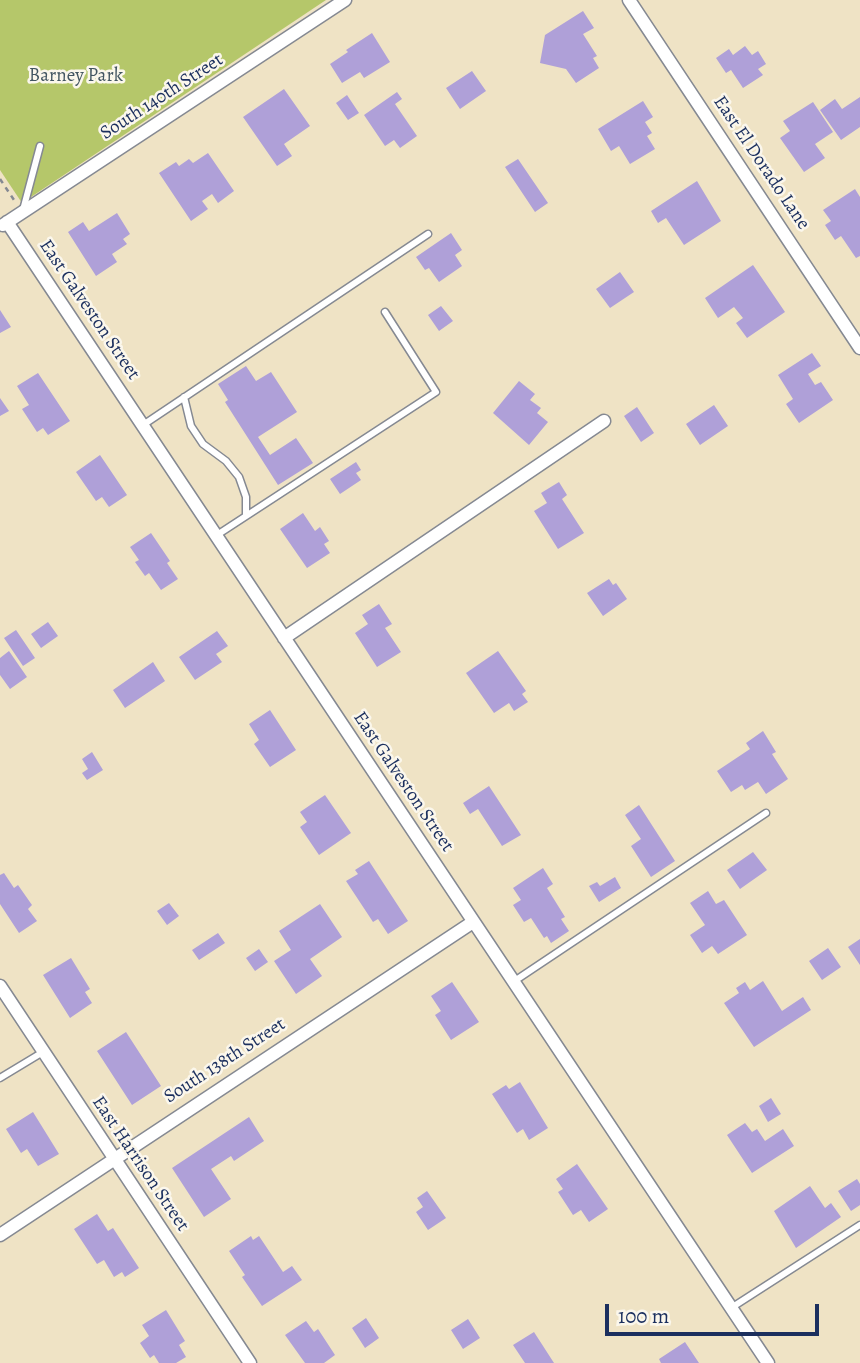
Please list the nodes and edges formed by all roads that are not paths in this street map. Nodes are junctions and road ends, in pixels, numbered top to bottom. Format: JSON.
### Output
{"nodes":[{"id":1,"x":345,"y":0,"type":"edge"},
{"id":2,"x":629,"y":0,"type":"edge"},
{"id":3,"x":40,"y":146,"type":"dead end"},
{"id":4,"x":22,"y":211,"type":"junction"},
{"id":5,"x":4,"y":224,"type":"edge"},
{"id":6,"x":428,"y":234,"type":"dead end"},
{"id":7,"x":385,"y":312,"type":"dead end"},
{"id":8,"x":860,"y":348,"type":"edge"},
{"id":9,"x":184,"y":397,"type":"junction"},
{"id":10,"x":604,"y":421,"type":"dead end"},
{"id":11,"x":143,"y":425,"type":"junction"},
{"id":12,"x":246,"y":516,"type":"junction"},
{"id":13,"x":215,"y":537,"type":"junction"},
{"id":14,"x":284,"y":638,"type":"junction"},
{"id":15,"x":766,"y":813,"type":"dead end"},
{"id":16,"x":473,"y":922,"type":"junction"},
{"id":17,"x":513,"y":982,"type":"junction"},
{"id":18,"x":0,"y":986,"type":"edge"},
{"id":19,"x":43,"y":1052,"type":"junction"},
{"id":20,"x":0,"y":1078,"type":"edge"},
{"id":21,"x":113,"y":1158,"type":"junction"},
{"id":22,"x":860,"y":1225,"type":"edge"},
{"id":23,"x":0,"y":1235,"type":"edge"},
{"id":24,"x":732,"y":1308,"type":"junction"},
{"id":25,"x":250,"y":1363,"type":"edge"},
{"id":26,"x":768,"y":1363,"type":"edge"}],
"edges":[{"from":1,"to":4,"type":"street","name":"South 140th Street"},
{"from":2,"to":8,"type":"street","name":"East El Dorado Lane"},
{"from":3,"to":4,"type":"lane"},
{"from":4,"to":5,"type":"street","name":"South 140th Street"},
{"from":5,"to":11,"type":"street","name":"East Galveston Street"},
{"from":6,"to":9,"type":"lane"},
{"from":7,"to":12,"type":"lane"},
{"from":9,"to":11,"type":"lane"},
{"from":9,"to":12,"type":"lane"},
{"from":10,"to":14,"type":"street"},
{"from":11,"to":13,"type":"street","name":"East Galveston Street"},
{"from":12,"to":13,"type":"lane"},
{"from":13,"to":14,"type":"street","name":"East Galveston Street"},
{"from":14,"to":16,"type":"street","name":"East Galveston Street"},
{"from":15,"to":17,"type":"lane"},
{"from":16,"to":17,"type":"street","name":"East Galveston Street"},
{"from":16,"to":21,"type":"street","name":"South 138th Street"},
{"from":17,"to":24,"type":"street","name":"East Galveston Street"},
{"from":18,"to":19,"type":"street","name":"East Harrison Street"},
{"from":19,"to":20,"type":"lane"},
{"from":19,"to":21,"type":"street","name":"East Harrison Street"},
{"from":21,"to":23,"type":"street","name":"South 138th Street"},
{"from":21,"to":25,"type":"street","name":"East Harrison Street"},
{"from":22,"to":24,"type":"lane"},
{"from":24,"to":26,"type":"street","name":"East Galveston Street"}]}
